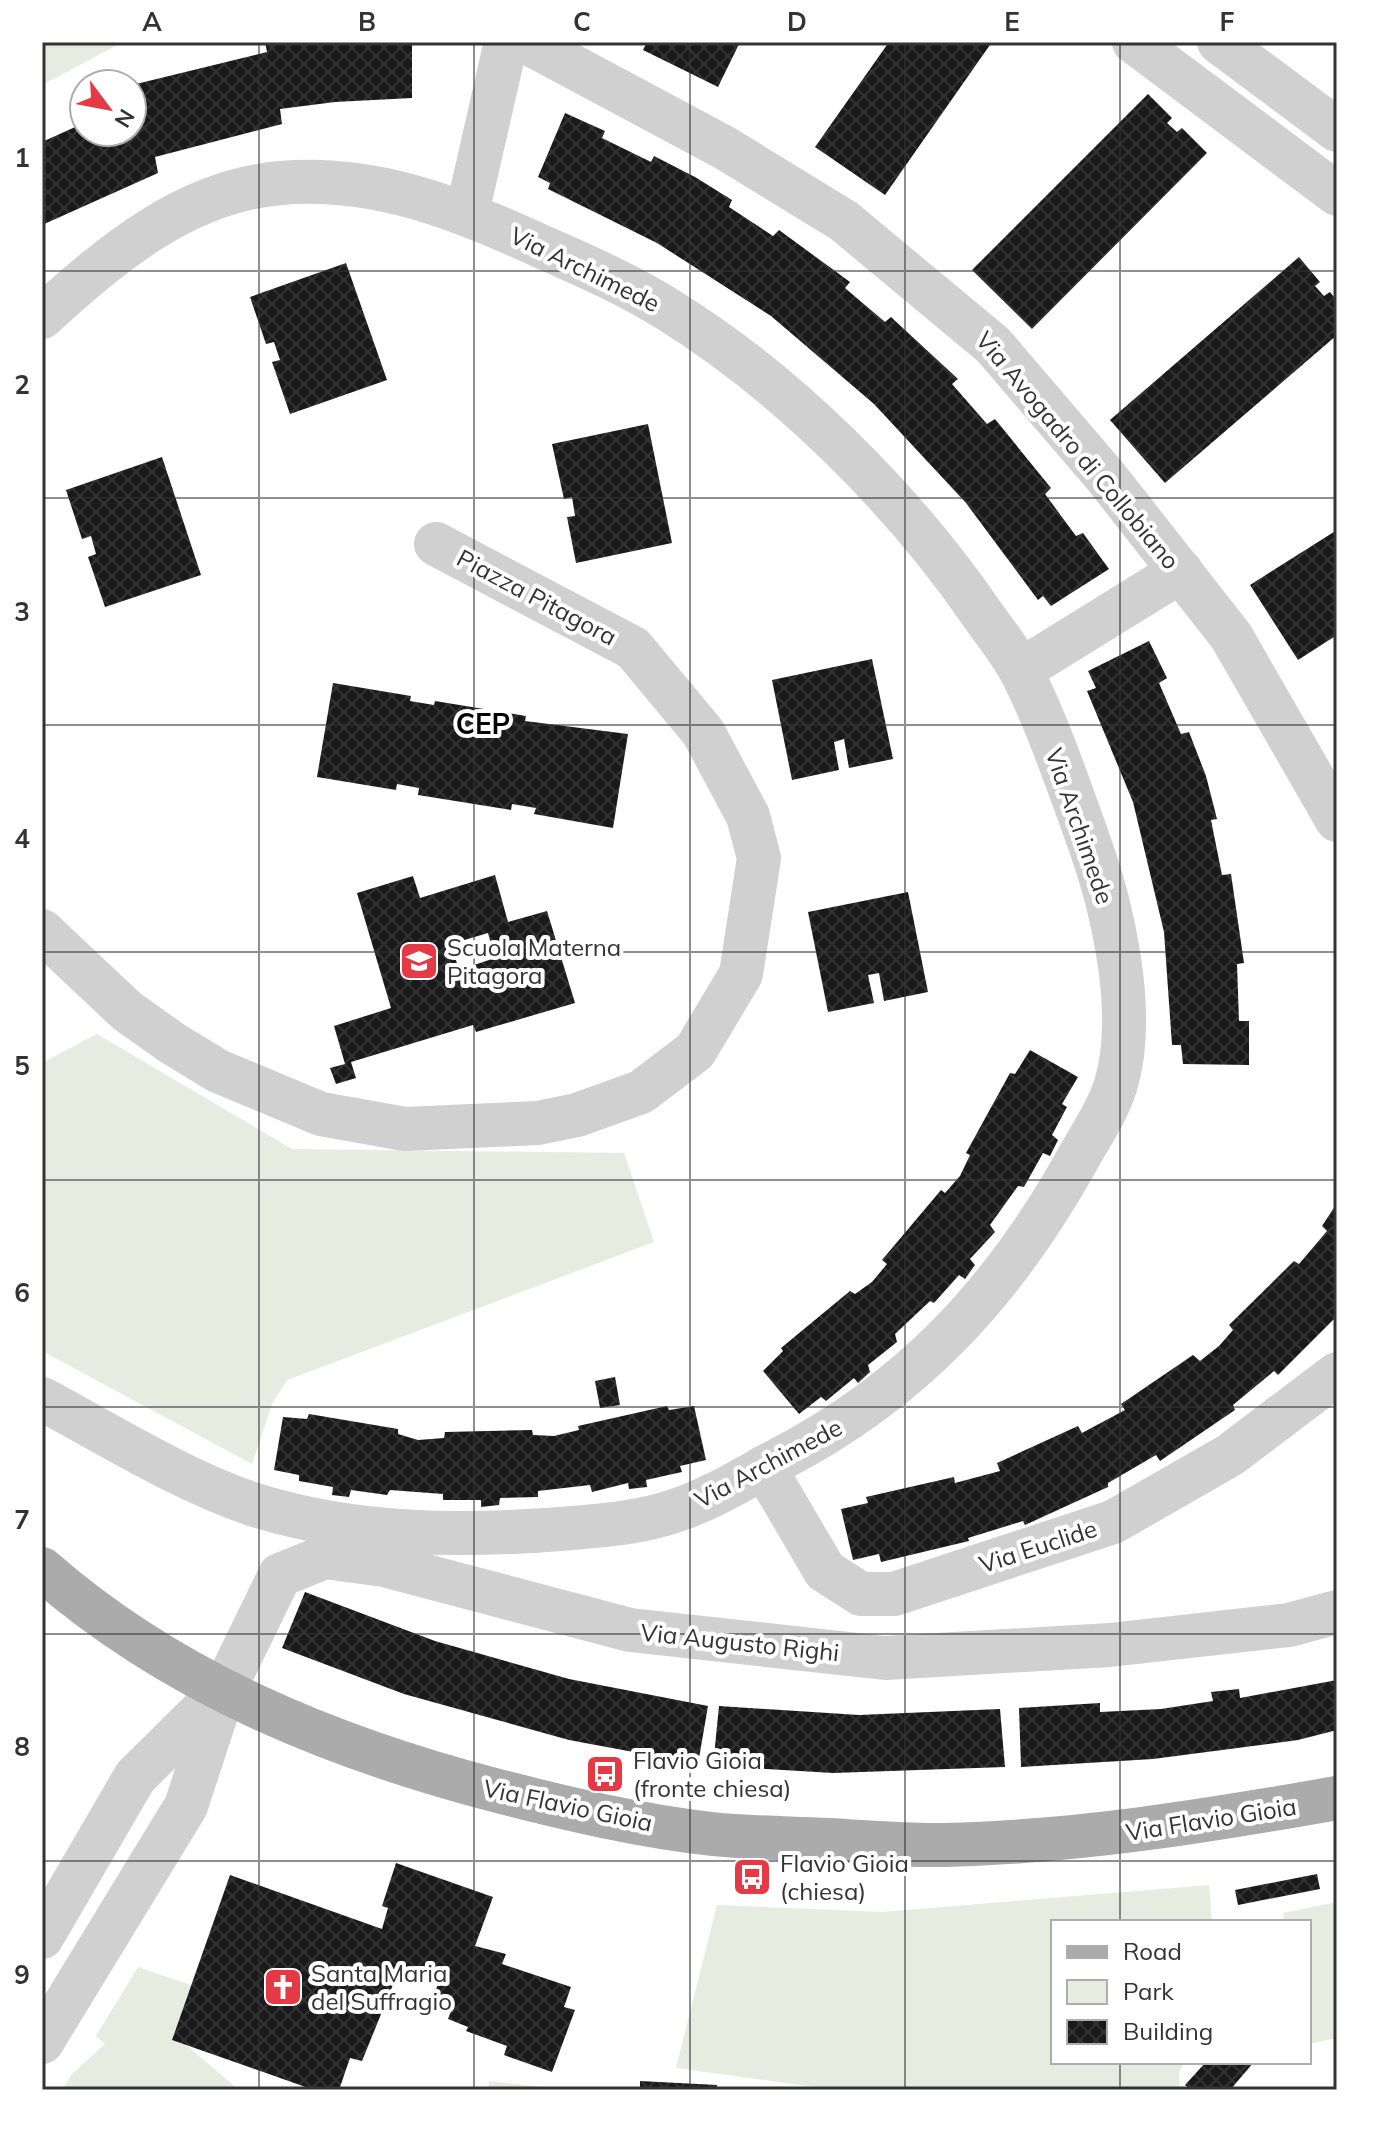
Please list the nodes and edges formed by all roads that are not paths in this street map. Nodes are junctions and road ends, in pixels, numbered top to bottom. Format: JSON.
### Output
{"nodes":[{"id":1,"x":506,"y":42,"type":"edge"},
{"id":2,"x":527,"y":42,"type":"edge"},
{"id":3,"x":1134,"y":42,"type":"edge"},
{"id":4,"x":1219,"y":42,"type":"edge"},
{"id":5,"x":1337,"y":130,"type":"edge"},
{"id":6,"x":1337,"y":194,"type":"edge"},
{"id":7,"x":467,"y":213,"type":"junction"},
{"id":8,"x":42,"y":317,"type":"edge"},
{"id":9,"x":436,"y":544,"type":"dead end"},
{"id":10,"x":1181,"y":571,"type":"junction"},
{"id":11,"x":1021,"y":670,"type":"junction"},
{"id":12,"x":1337,"y":820,"type":"edge"},
{"id":13,"x":42,"y":931,"type":"edge"},
{"id":14,"x":1337,"y":1374,"type":"edge"},
{"id":15,"x":42,"y":1399,"type":"edge"},
{"id":16,"x":764,"y":1467,"type":"junction"},
{"id":17,"x":42,"y":1569,"type":"edge"},
{"id":18,"x":1337,"y":1612,"type":"edge"},
{"id":19,"x":224,"y":1690,"type":"junction"},
{"id":20,"x":1337,"y":1798,"type":"edge"},
{"id":21,"x":42,"y":1937,"type":"edge"},
{"id":22,"x":47,"y":2020,"type":"edge"}],
"edges":[{"from":1,"to":7,"type":"street"},
{"from":2,"to":10,"type":"street","name":"Via Avogadro di Collobiano"},
{"from":3,"to":6,"type":"street"},
{"from":4,"to":5,"type":"street"},
{"from":7,"to":8,"type":"street","name":"Via Archimede"},
{"from":7,"to":11,"type":"street","name":"Via Archimede"},
{"from":9,"to":13,"type":"street","name":"Piazza Pitagora"},
{"from":10,"to":11,"type":"street"},
{"from":10,"to":12,"type":"street","name":"Via Avogadro di Collobiano"},
{"from":11,"to":16,"type":"street","name":"Via Archimede"},
{"from":14,"to":16,"type":"street","name":"Via Euclide"},
{"from":15,"to":16,"type":"street","name":"Via Archimede"},
{"from":17,"to":19,"type":"main road","name":"Via Flavio Gioia"},
{"from":18,"to":19,"type":"street","name":"Via Augusto Righi"},
{"from":19,"to":20,"type":"main road","name":"Via Flavio Gioia"},
{"from":19,"to":21,"type":"street"},
{"from":19,"to":22,"type":"street"}]}
